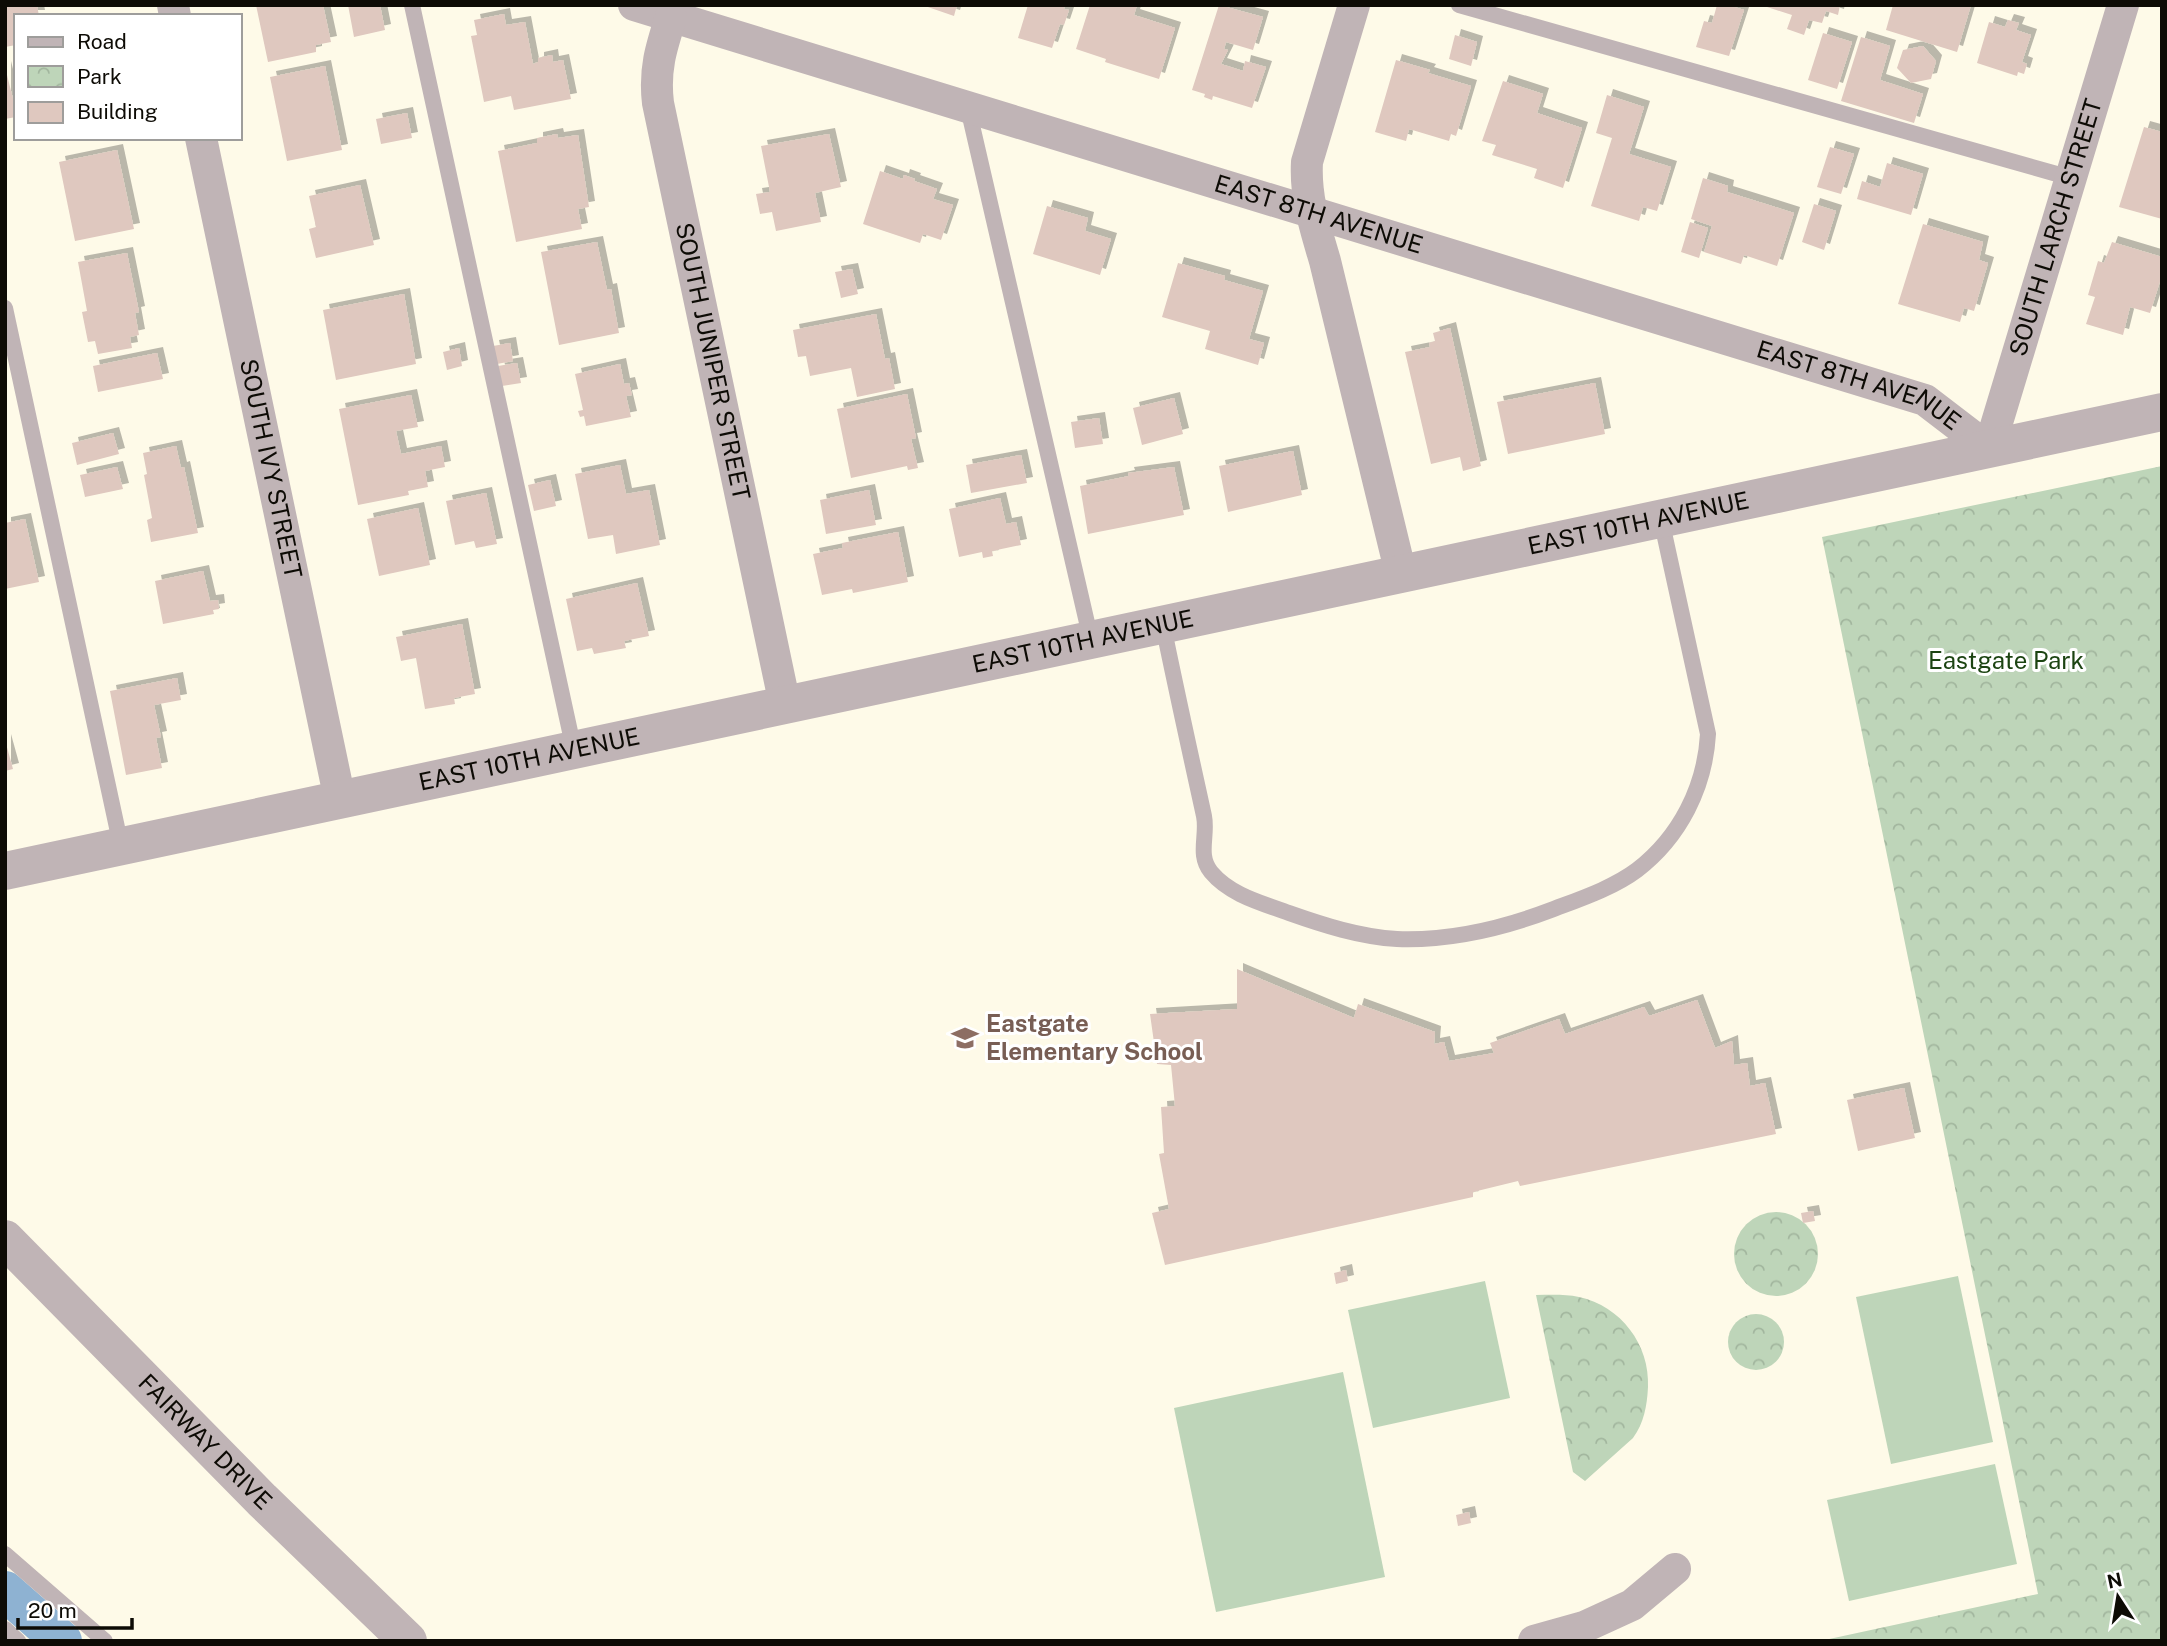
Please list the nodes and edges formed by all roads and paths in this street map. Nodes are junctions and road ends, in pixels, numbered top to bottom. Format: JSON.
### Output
{"nodes":[{"id":1,"x":412,"y":5,"type":"edge"},
{"id":2,"x":634,"y":5,"type":"edge"},
{"id":3,"x":1354,"y":5,"type":"edge"},
{"id":4,"x":1459,"y":5,"type":"edge"},
{"id":5,"x":2123,"y":5,"type":"edge"},
{"id":6,"x":671,"y":17,"type":"junction"},
{"id":7,"x":968,"y":108,"type":"junction"},
{"id":8,"x":201,"y":140,"type":"edge"},
{"id":9,"x":2071,"y":178,"type":"junction"},
{"id":10,"x":1310,"y":213,"type":"junction"},
{"id":11,"x":5,"y":307,"type":"edge"},
{"id":12,"x":2162,"y":412,"type":"edge"},
{"id":13,"x":1989,"y":449,"type":"junction"},
{"id":14,"x":1661,"y":519,"type":"junction"},
{"id":15,"x":1401,"y":574,"type":"junction"},
{"id":16,"x":1163,"y":625,"type":"junction"},
{"id":17,"x":1091,"y":640,"type":"junction"},
{"id":18,"x":785,"y":705,"type":"junction"},
{"id":19,"x":574,"y":750,"type":"junction"},
{"id":20,"x":341,"y":800,"type":"junction"},
{"id":21,"x":121,"y":846,"type":"junction"},
{"id":22,"x":5,"y":871,"type":"edge"},
{"id":23,"x":5,"y":1240,"type":"edge"},
{"id":24,"x":5,"y":1554,"type":"edge"},
{"id":25,"x":1675,"y":1569,"type":"dead end"},
{"id":26,"x":5,"y":1629,"type":"edge"},
{"id":27,"x":18,"y":1641,"type":"edge"},
{"id":28,"x":105,"y":1641,"type":"edge"},
{"id":29,"x":408,"y":1641,"type":"edge"},
{"id":30,"x":1534,"y":1641,"type":"edge"}],
"edges":[{"from":1,"to":19,"type":"lane"},
{"from":2,"to":6,"type":"street","name":"EAST 8TH AVENUE"},
{"from":3,"to":10,"type":"street"},
{"from":4,"to":9,"type":"lane"},
{"from":5,"to":9,"type":"street","name":"SOUTH LARCH STREET"},
{"from":6,"to":7,"type":"street","name":"EAST 8TH AVENUE"},
{"from":6,"to":18,"type":"street","name":"SOUTH JUNIPER STREET"},
{"from":7,"to":10,"type":"street","name":"EAST 8TH AVENUE"},
{"from":7,"to":17,"type":"lane"},
{"from":8,"to":20,"type":"street","name":"SOUTH IVY STREET"},
{"from":9,"to":13,"type":"street","name":"SOUTH LARCH STREET"},
{"from":10,"to":13,"type":"street","name":"EAST 8TH AVENUE"},
{"from":10,"to":15,"type":"street"},
{"from":11,"to":21,"type":"lane"},
{"from":12,"to":13,"type":"street","name":"EAST 10TH AVENUE"},
{"from":13,"to":14,"type":"street","name":"EAST 10TH AVENUE"},
{"from":14,"to":15,"type":"street","name":"EAST 10TH AVENUE"},
{"from":14,"to":16,"type":"lane"},
{"from":15,"to":16,"type":"street","name":"EAST 10TH AVENUE"},
{"from":16,"to":17,"type":"street","name":"EAST 10TH AVENUE"},
{"from":17,"to":18,"type":"street","name":"EAST 10TH AVENUE"},
{"from":18,"to":19,"type":"street","name":"EAST 10TH AVENUE"},
{"from":19,"to":20,"type":"street","name":"EAST 10TH AVENUE"},
{"from":20,"to":21,"type":"street","name":"EAST 10TH AVENUE"},
{"from":21,"to":22,"type":"street","name":"EAST 10TH AVENUE"},
{"from":23,"to":29,"type":"street","name":"FAIRWAY DRIVE"},
{"from":24,"to":28,"type":"lane"},
{"from":25,"to":30,"type":"street"},
{"from":26,"to":27,"type":"lane"}]}
